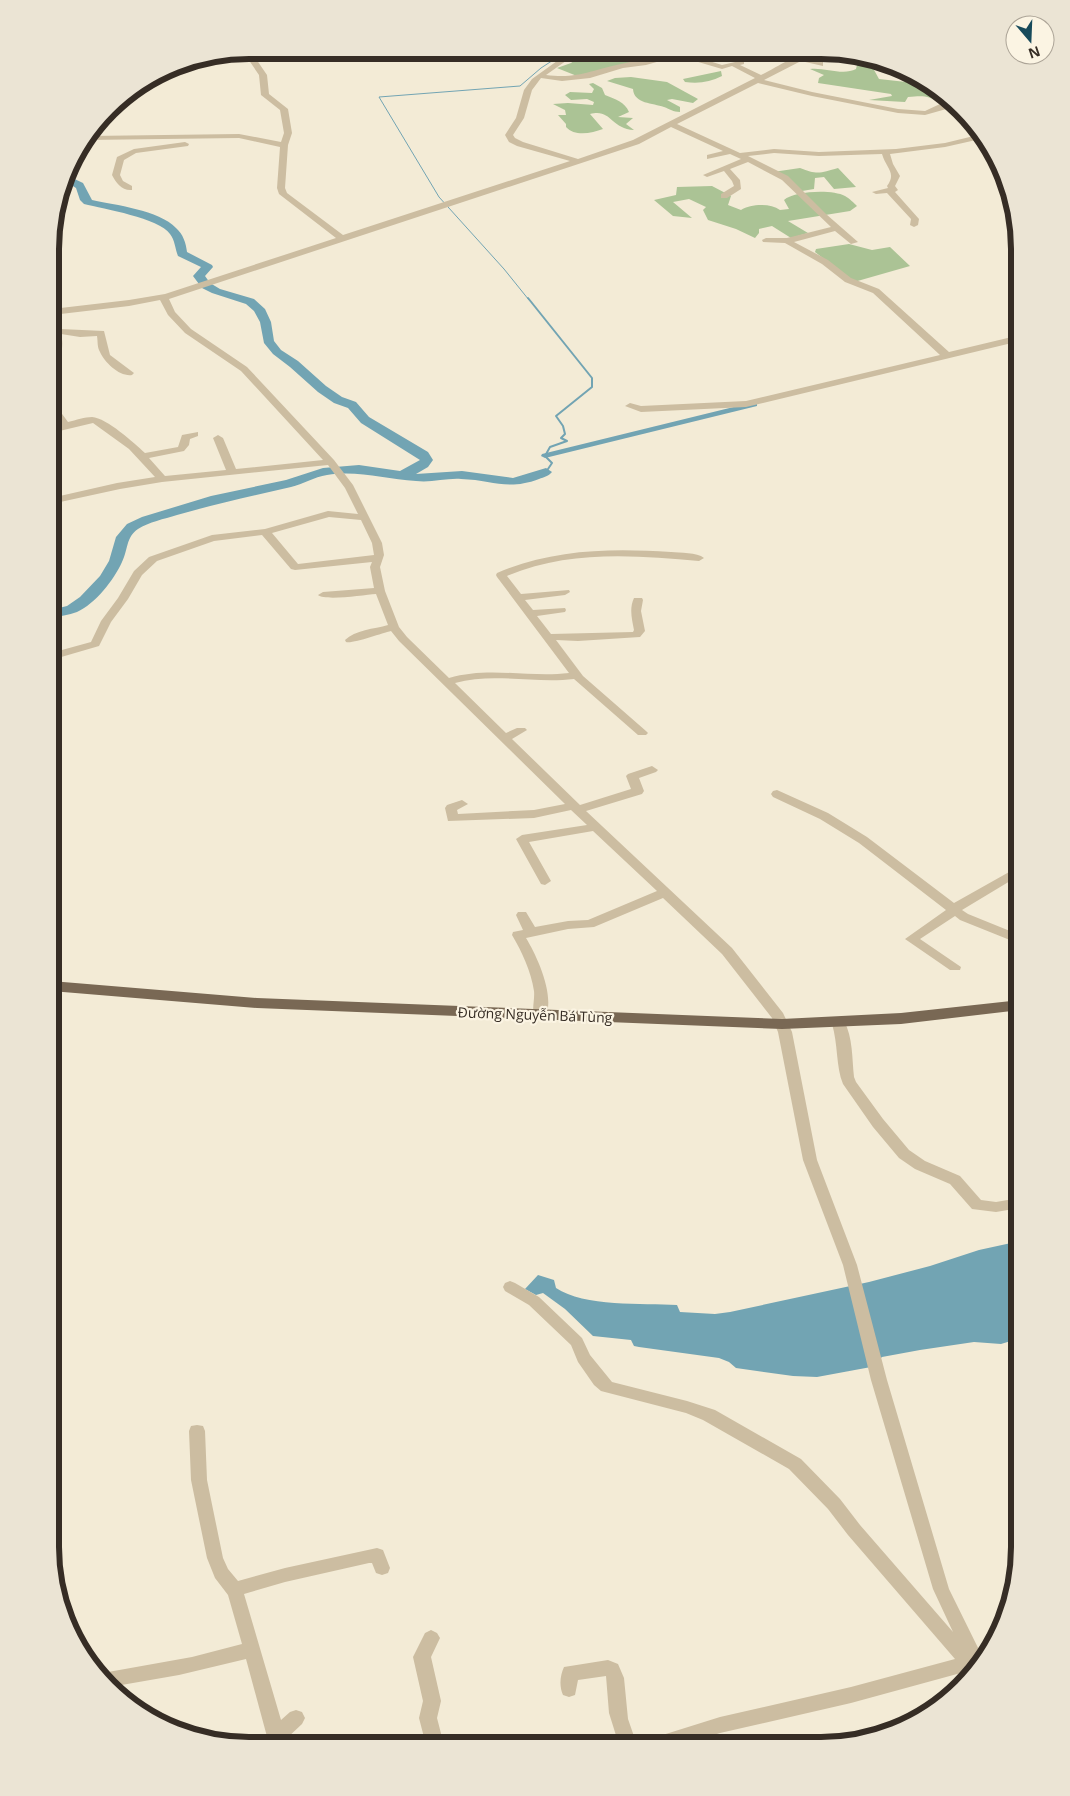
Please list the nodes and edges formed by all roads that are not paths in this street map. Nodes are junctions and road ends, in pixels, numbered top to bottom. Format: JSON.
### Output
{"nodes":[{"id":1,"x":252,"y":59,"type":"edge"},
{"id":2,"x":564,"y":59,"type":"edge"},
{"id":3,"x":658,"y":59,"type":"edge"},
{"id":4,"x":695,"y":59,"type":"edge"},
{"id":5,"x":797,"y":59,"type":"edge"},
{"id":6,"x":802,"y":59,"type":"edge"},
{"id":7,"x":820,"y":64,"type":"dead end"},
{"id":8,"x":539,"y":76,"type":"junction"},
{"id":9,"x":759,"y":79,"type":"junction"},
{"id":10,"x":946,"y":106,"type":"edge"},
{"id":11,"x":670,"y":124,"type":"junction"},
{"id":12,"x":100,"y":131,"type":"edge"},
{"id":13,"x":229,"y":136,"type":"junction"},
{"id":14,"x":94,"y":138,"type":"edge"},
{"id":15,"x":123,"y":138,"type":"junction"},
{"id":16,"x":975,"y":138,"type":"edge"},
{"id":17,"x":284,"y":144,"type":"junction"},
{"id":18,"x":134,"y":151,"type":"junction"},
{"id":19,"x":732,"y":151,"type":"junction"},
{"id":20,"x":885,"y":151,"type":"junction"},
{"id":21,"x":740,"y":155,"type":"junction"},
{"id":22,"x":710,"y":157,"type":"dead end"},
{"id":23,"x":749,"y":159,"type":"junction"},
{"id":24,"x":578,"y":161,"type":"junction"},
{"id":25,"x":725,"y":168,"type":"junction"},
{"id":26,"x":707,"y":175,"type":"dead end"},
{"id":27,"x":129,"y":188,"type":"dead end"},
{"id":28,"x":889,"y":190,"type":"junction"},
{"id":29,"x":876,"y":192,"type":"dead end"},
{"id":30,"x":724,"y":196,"type":"dead end"},
{"id":31,"x":914,"y":225,"type":"dead end"},
{"id":32,"x":836,"y":228,"type":"junction"},
{"id":33,"x":342,"y":239,"type":"junction"},
{"id":34,"x":766,"y":240,"type":"dead end"},
{"id":35,"x":787,"y":241,"type":"junction"},
{"id":36,"x":854,"y":242,"type":"dead end"},
{"id":37,"x":168,"y":296,"type":"junction"},
{"id":38,"x":59,"y":311,"type":"edge"},
{"id":39,"x":59,"y":331,"type":"edge"},
{"id":40,"x":1011,"y":340,"type":"edge"},
{"id":41,"x":946,"y":355,"type":"junction"},
{"id":42,"x":129,"y":373,"type":"dead end"},
{"id":43,"x":630,"y":406,"type":"dead end"},
{"id":44,"x":59,"y":415,"type":"edge"},
{"id":45,"x":66,"y":425,"type":"junction"},
{"id":46,"x":59,"y":429,"type":"edge"},
{"id":47,"x":195,"y":434,"type":"dead end"},
{"id":48,"x":218,"y":438,"type":"dead end"},
{"id":49,"x":144,"y":456,"type":"junction"},
{"id":50,"x":334,"y":467,"type":"junction"},
{"id":51,"x":232,"y":472,"type":"junction"},
{"id":52,"x":162,"y":478,"type":"junction"},
{"id":53,"x":59,"y":499,"type":"edge"},
{"id":54,"x":365,"y":518,"type":"junction"},
{"id":55,"x":265,"y":532,"type":"junction"},
{"id":56,"x":378,"y":558,"type":"junction"},
{"id":57,"x":699,"y":558,"type":"dead end"},
{"id":58,"x":380,"y":591,"type":"junction"},
{"id":59,"x":564,"y":592,"type":"dead end"},
{"id":60,"x":323,"y":596,"type":"dead end"},
{"id":61,"x":519,"y":598,"type":"junction"},
{"id":62,"x":638,"y":600,"type":"dead end"},
{"id":63,"x":561,"y":610,"type":"dead end"},
{"id":64,"x":531,"y":613,"type":"junction"},
{"id":65,"x":394,"y":627,"type":"junction"},
{"id":66,"x":350,"y":640,"type":"dead end"},
{"id":67,"x":550,"y":640,"type":"junction"},
{"id":68,"x":59,"y":655,"type":"edge"},
{"id":69,"x":576,"y":676,"type":"junction"},
{"id":70,"x":447,"y":682,"type":"junction"},
{"id":71,"x":521,"y":730,"type":"dead end"},
{"id":72,"x":642,"y":733,"type":"dead end"},
{"id":73,"x":504,"y":738,"type":"junction"},
{"id":74,"x":652,"y":770,"type":"dead end"},
{"id":75,"x":777,"y":794,"type":"dead end"},
{"id":76,"x":462,"y":804,"type":"dead end"},
{"id":77,"x":576,"y":808,"type":"junction"},
{"id":78,"x":596,"y":827,"type":"junction"},
{"id":79,"x":1011,"y":875,"type":"edge"},
{"id":80,"x":545,"y":881,"type":"dead end"},
{"id":81,"x":666,"y":892,"type":"junction"},
{"id":82,"x":954,"y":910,"type":"junction"},
{"id":83,"x":522,"y":914,"type":"dead end"},
{"id":84,"x":531,"y":932,"type":"junction"},
{"id":85,"x":1011,"y":936,"type":"edge"},
{"id":86,"x":955,"y":967,"type":"dead end"},
{"id":87,"x":59,"y":987,"type":"edge"},
{"id":88,"x":1011,"y":1006,"type":"edge"},
{"id":89,"x":536,"y":1015,"type":"junction"},
{"id":90,"x":782,"y":1024,"type":"junction"},
{"id":91,"x":839,"y":1024,"type":"junction"},
{"id":92,"x":1011,"y":1204,"type":"edge"},
{"id":93,"x":510,"y":1287,"type":"dead end"},
{"id":94,"x":198,"y":1432,"type":"dead end"},
{"id":95,"x":382,"y":1568,"type":"dead end"},
{"id":96,"x":234,"y":1590,"type":"junction"},
{"id":97,"x":431,"y":1638,"type":"dead end"},
{"id":98,"x":253,"y":1651,"type":"junction"},
{"id":99,"x":975,"y":1659,"type":"edge"},
{"id":100,"x":974,"y":1660,"type":"edge"},
{"id":101,"x":971,"y":1665,"type":"edge"},
{"id":102,"x":113,"y":1679,"type":"edge"},
{"id":103,"x":569,"y":1689,"type":"dead end"},
{"id":104,"x":296,"y":1718,"type":"dead end"},
{"id":105,"x":276,"y":1737,"type":"edge"},
{"id":106,"x":280,"y":1737,"type":"edge"},
{"id":107,"x":434,"y":1737,"type":"edge"},
{"id":108,"x":624,"y":1737,"type":"edge"},
{"id":109,"x":682,"y":1737,"type":"edge"}],
"edges":[{"from":1,"to":17,"type":"street"},
{"from":2,"to":8,"type":"street"},
{"from":3,"to":8,"type":"street"},
{"from":4,"to":9,"type":"street"},
{"from":5,"to":9,"type":"street"},
{"from":6,"to":7,"type":"street"},
{"from":8,"to":24,"type":"street"},
{"from":9,"to":10,"type":"street"},
{"from":9,"to":11,"type":"street"},
{"from":11,"to":19,"type":"street"},
{"from":11,"to":24,"type":"street"},
{"from":12,"to":15,"type":"street"},
{"from":13,"to":15,"type":"street"},
{"from":13,"to":17,"type":"street"},
{"from":13,"to":18,"type":"street"},
{"from":14,"to":15,"type":"street"},
{"from":15,"to":18,"type":"street"},
{"from":16,"to":20,"type":"street"},
{"from":17,"to":33,"type":"street"},
{"from":18,"to":27,"type":"street"},
{"from":19,"to":21,"type":"street"},
{"from":19,"to":22,"type":"street"},
{"from":20,"to":21,"type":"street"},
{"from":20,"to":28,"type":"street"},
{"from":21,"to":23,"type":"street"},
{"from":23,"to":25,"type":"street"},
{"from":23,"to":32,"type":"street"},
{"from":24,"to":33,"type":"street"},
{"from":25,"to":26,"type":"street"},
{"from":25,"to":30,"type":"street"},
{"from":28,"to":29,"type":"street"},
{"from":28,"to":31,"type":"street"},
{"from":32,"to":35,"type":"street"},
{"from":32,"to":36,"type":"street"},
{"from":33,"to":37,"type":"street"},
{"from":34,"to":35,"type":"street"},
{"from":35,"to":41,"type":"street"},
{"from":37,"to":38,"type":"street"},
{"from":37,"to":50,"type":"street"},
{"from":39,"to":42,"type":"street"},
{"from":40,"to":41,"type":"street"},
{"from":41,"to":43,"type":"street"},
{"from":44,"to":45,"type":"street"},
{"from":45,"to":46,"type":"street"},
{"from":45,"to":49,"type":"street"},
{"from":47,"to":49,"type":"street"},
{"from":48,"to":51,"type":"street"},
{"from":49,"to":52,"type":"street"},
{"from":50,"to":51,"type":"street"},
{"from":50,"to":54,"type":"street"},
{"from":51,"to":52,"type":"street"},
{"from":52,"to":53,"type":"street"},
{"from":54,"to":55,"type":"street"},
{"from":54,"to":56,"type":"street"},
{"from":55,"to":56,"type":"street"},
{"from":55,"to":68,"type":"street"},
{"from":56,"to":58,"type":"street"},
{"from":57,"to":61,"type":"street"},
{"from":58,"to":60,"type":"street"},
{"from":58,"to":65,"type":"street"},
{"from":59,"to":61,"type":"street"},
{"from":61,"to":64,"type":"street"},
{"from":62,"to":67,"type":"street"},
{"from":63,"to":64,"type":"street"},
{"from":64,"to":67,"type":"street"},
{"from":65,"to":66,"type":"street"},
{"from":65,"to":70,"type":"street"},
{"from":67,"to":69,"type":"street"},
{"from":69,"to":70,"type":"street"},
{"from":69,"to":72,"type":"street"},
{"from":70,"to":73,"type":"street"},
{"from":71,"to":73,"type":"street"},
{"from":73,"to":77,"type":"street"},
{"from":74,"to":77,"type":"street"},
{"from":75,"to":82,"type":"street"},
{"from":76,"to":77,"type":"street"},
{"from":77,"to":78,"type":"street"},
{"from":78,"to":80,"type":"street"},
{"from":78,"to":81,"type":"street"},
{"from":79,"to":82,"type":"street"},
{"from":81,"to":84,"type":"street"},
{"from":81,"to":90,"type":"street"},
{"from":82,"to":85,"type":"street"},
{"from":82,"to":86,"type":"street"},
{"from":83,"to":84,"type":"street"},
{"from":84,"to":89,"type":"street"},
{"from":87,"to":89,"type":"main road","name":"Đường Nguyễn Bá Tùng"},
{"from":88,"to":91,"type":"main road","name":"Đường Nguyễn Bá Tùng"},
{"from":89,"to":90,"type":"main road","name":"Đường Nguyễn Bá Tùng"},
{"from":90,"to":91,"type":"main road","name":"Đường Nguyễn Bá Tùng"},
{"from":90,"to":99,"type":"street"},
{"from":91,"to":92,"type":"street"},
{"from":93,"to":100,"type":"street"},
{"from":94,"to":96,"type":"street"},
{"from":95,"to":96,"type":"street"},
{"from":96,"to":98,"type":"street"},
{"from":97,"to":107,"type":"street"},
{"from":98,"to":102,"type":"street"},
{"from":98,"to":105,"type":"street"},
{"from":101,"to":109,"type":"street"},
{"from":103,"to":108,"type":"street"},
{"from":104,"to":106,"type":"street"}]}
